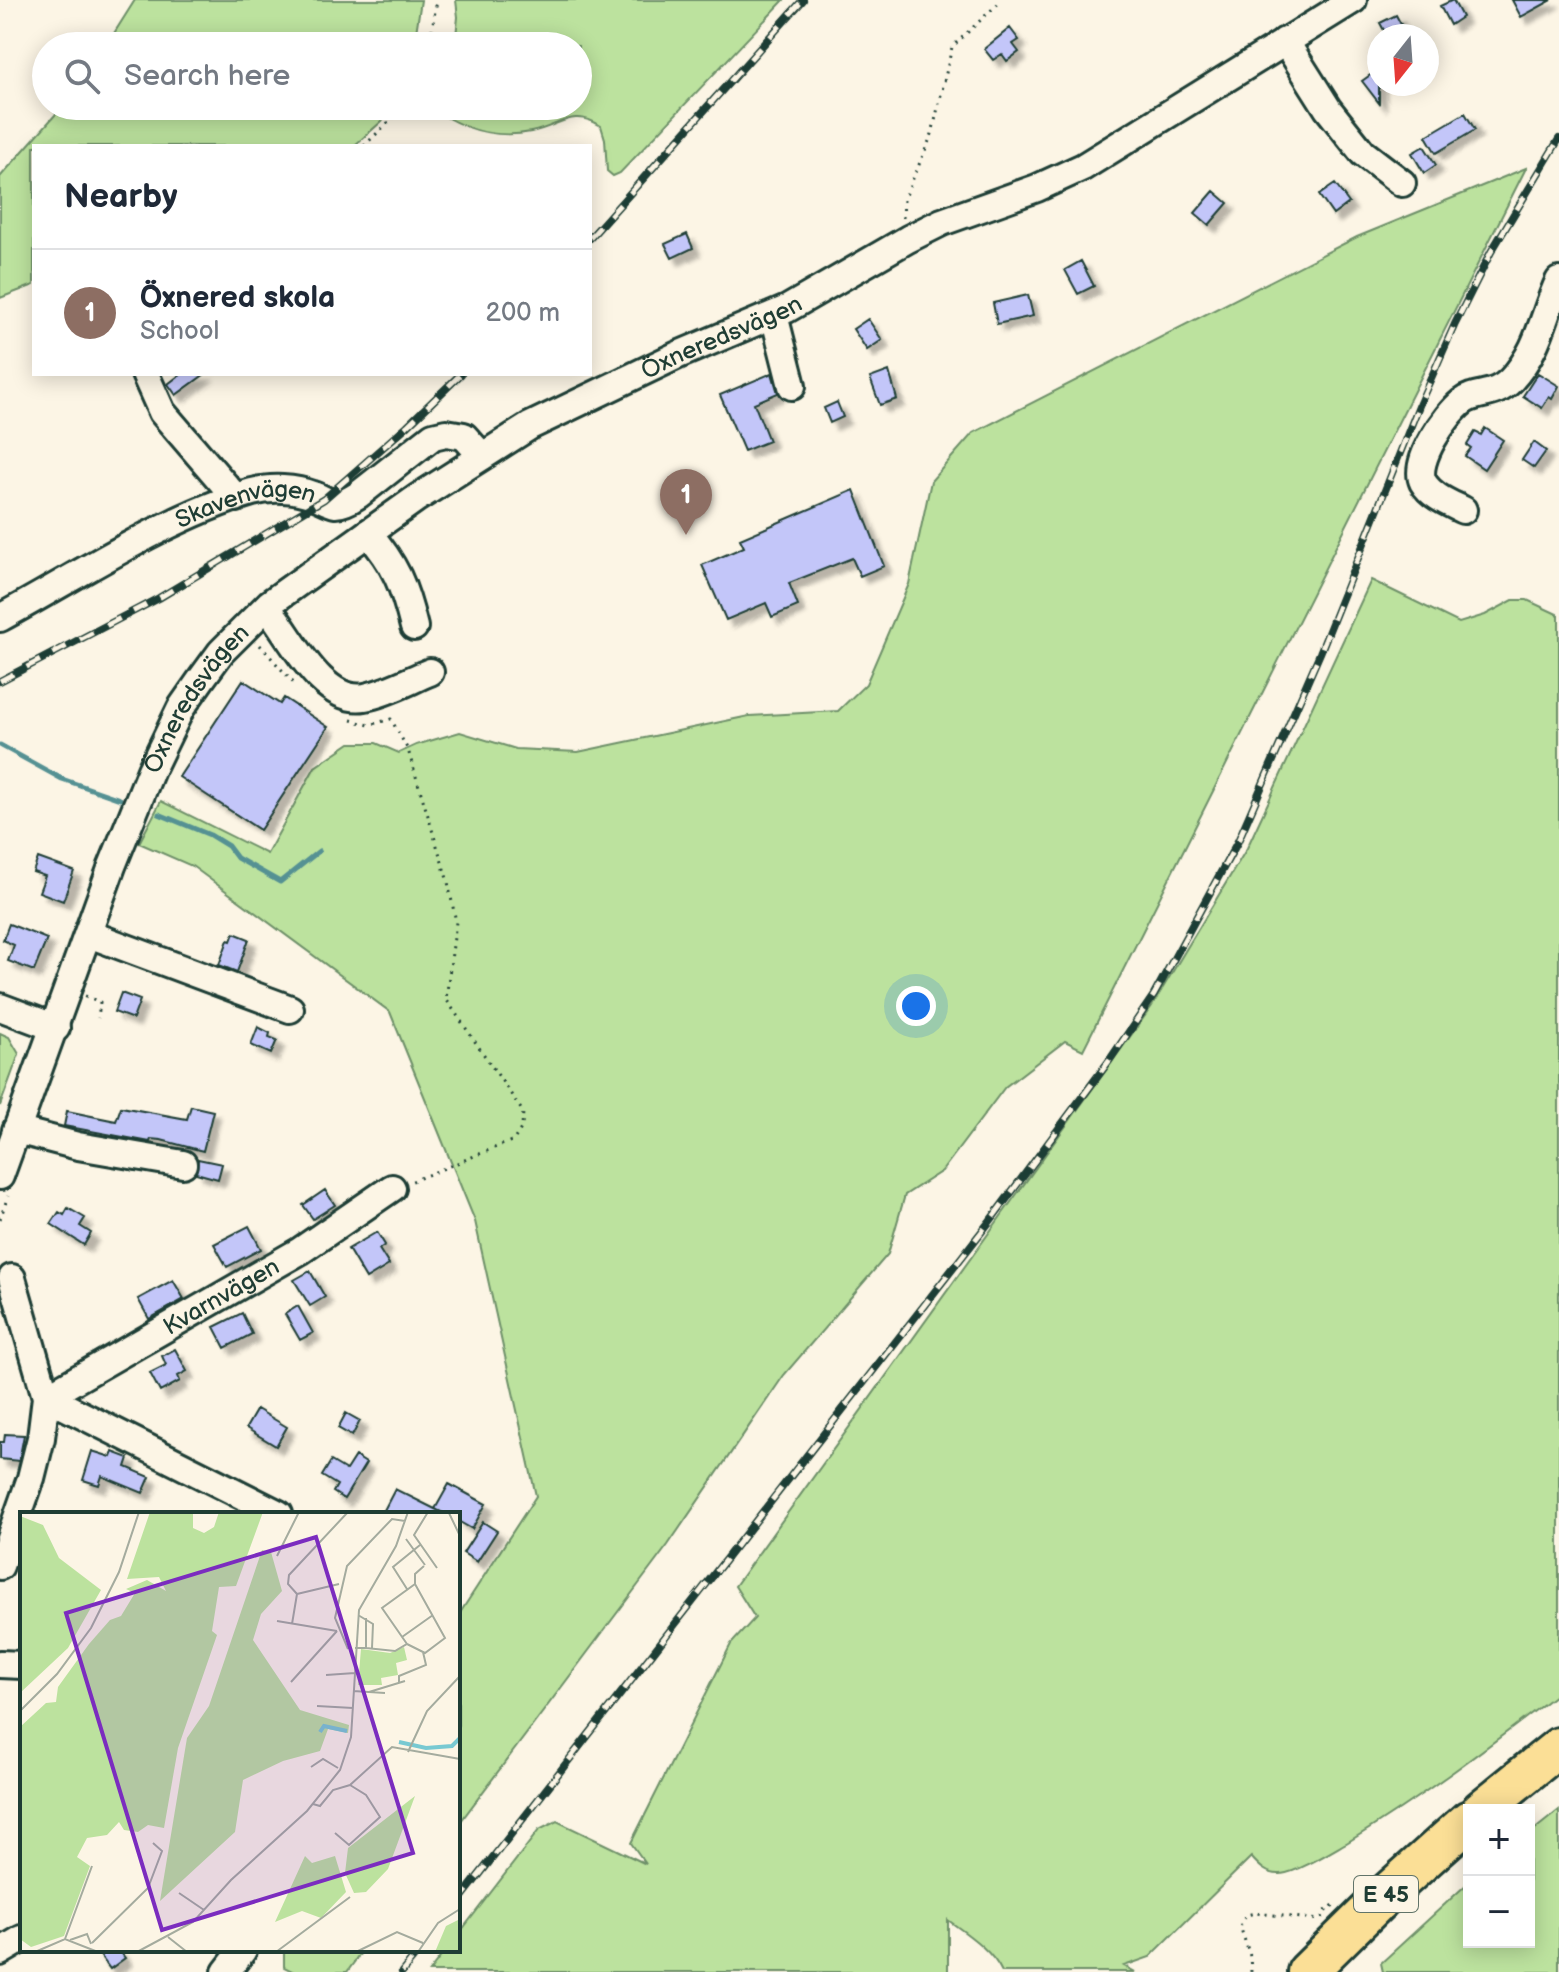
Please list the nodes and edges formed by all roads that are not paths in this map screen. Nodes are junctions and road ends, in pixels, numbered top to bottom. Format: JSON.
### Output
{"nodes":[{"id":1,"x":1353,"y":0,"type":"edge"},
{"id":2,"x":1285,"y":41,"type":"junction"},
{"id":3,"x":1402,"y":183,"type":"dead end"},
{"id":4,"x":1559,"y":281,"type":"edge"},
{"id":5,"x":774,"y":315,"type":"junction"},
{"id":6,"x":146,"y":376,"type":"edge"},
{"id":7,"x":792,"y":386,"type":"dead end"},
{"id":8,"x":482,"y":456,"type":"junction"},
{"id":9,"x":236,"y":498,"type":"junction"},
{"id":10,"x":1463,"y":510,"type":"dead end"},
{"id":11,"x":368,"y":533,"type":"junction"},
{"id":12,"x":0,"y":618,"type":"edge"},
{"id":13,"x":276,"y":619,"type":"road end"},
{"id":14,"x":414,"y":627,"type":"dead end"},
{"id":15,"x":430,"y":672,"type":"dead end"},
{"id":16,"x":89,"y":934,"type":"junction"},
{"id":17,"x":0,"y":1007,"type":"edge"},
{"id":18,"x":290,"y":1009,"type":"dead end"},
{"id":19,"x":56,"y":1028,"type":"junction"},
{"id":20,"x":16,"y":1130,"type":"junction"},
{"id":21,"x":183,"y":1164,"type":"dead end"},
{"id":22,"x":5,"y":1182,"type":"edge"},
{"id":23,"x":392,"y":1188,"type":"road end"},
{"id":24,"x":12,"y":1278,"type":"dead end"},
{"id":25,"x":46,"y":1397,"type":"junction"},
{"id":26,"x":275,"y":1512,"type":"edge"},
{"id":27,"x":0,"y":1566,"type":"edge"},
{"id":28,"x":0,"y":1664,"type":"edge"},
{"id":29,"x":20,"y":1665,"type":"edge"},
{"id":30,"x":1559,"y":1747,"type":"edge"},
{"id":31,"x":1559,"y":1768,"type":"edge"},
{"id":32,"x":1488,"y":1804,"type":"edge"},
{"id":33,"x":1515,"y":1804,"type":"edge"},
{"id":34,"x":1463,"y":1825,"type":"edge"},
{"id":35,"x":1463,"y":1847,"type":"edge"},
{"id":36,"x":20,"y":1940,"type":"edge"},
{"id":37,"x":0,"y":1952,"type":"edge"},
{"id":38,"x":241,"y":1952,"type":"edge"},
{"id":39,"x":226,"y":1972,"type":"edge"},
{"id":40,"x":1307,"y":1972,"type":"edge"},
{"id":41,"x":1330,"y":1972,"type":"edge"}],
"edges":[{"from":1,"to":2,"type":"street","name":"Öxneredsvägen"},
{"from":2,"to":3,"type":"street"},
{"from":2,"to":5,"type":"street","name":"Öxneredsvägen"},
{"from":4,"to":10,"type":"street"},
{"from":5,"to":7,"type":"street"},
{"from":5,"to":8,"type":"street","name":"Öxneredsvägen"},
{"from":6,"to":9,"type":"street"},
{"from":8,"to":9,"type":"street","name":"Skavenvägen"},
{"from":8,"to":11,"type":"street","name":"Öxneredsvägen"},
{"from":9,"to":12,"type":"street","name":"Skavenvägen"},
{"from":11,"to":14,"type":"street"},
{"from":11,"to":16,"type":"street","name":"Öxneredsvägen"},
{"from":13,"to":15,"type":"street"},
{"from":16,"to":18,"type":"street"},
{"from":16,"to":19,"type":"street","name":"Öxneredsvägen"},
{"from":17,"to":19,"type":"street"},
{"from":19,"to":20,"type":"street","name":"Öxneredsvägen"},
{"from":20,"to":21,"type":"street"},
{"from":20,"to":22,"type":"street","name":"Öxneredsvägen"},
{"from":23,"to":25,"type":"street","name":"Kvarnvägen"},
{"from":24,"to":25,"type":"street"},
{"from":25,"to":26,"type":"street"},
{"from":25,"to":27,"type":"street"},
{"from":28,"to":29,"type":"street"},
{"from":30,"to":32,"type":"highway"},
{"from":31,"to":33,"type":"highway"},
{"from":34,"to":40,"type":"highway","number":"E 45"},
{"from":35,"to":41,"type":"highway","number":"E 45"},
{"from":36,"to":37,"type":"street"},
{"from":38,"to":39,"type":"street"}]}
